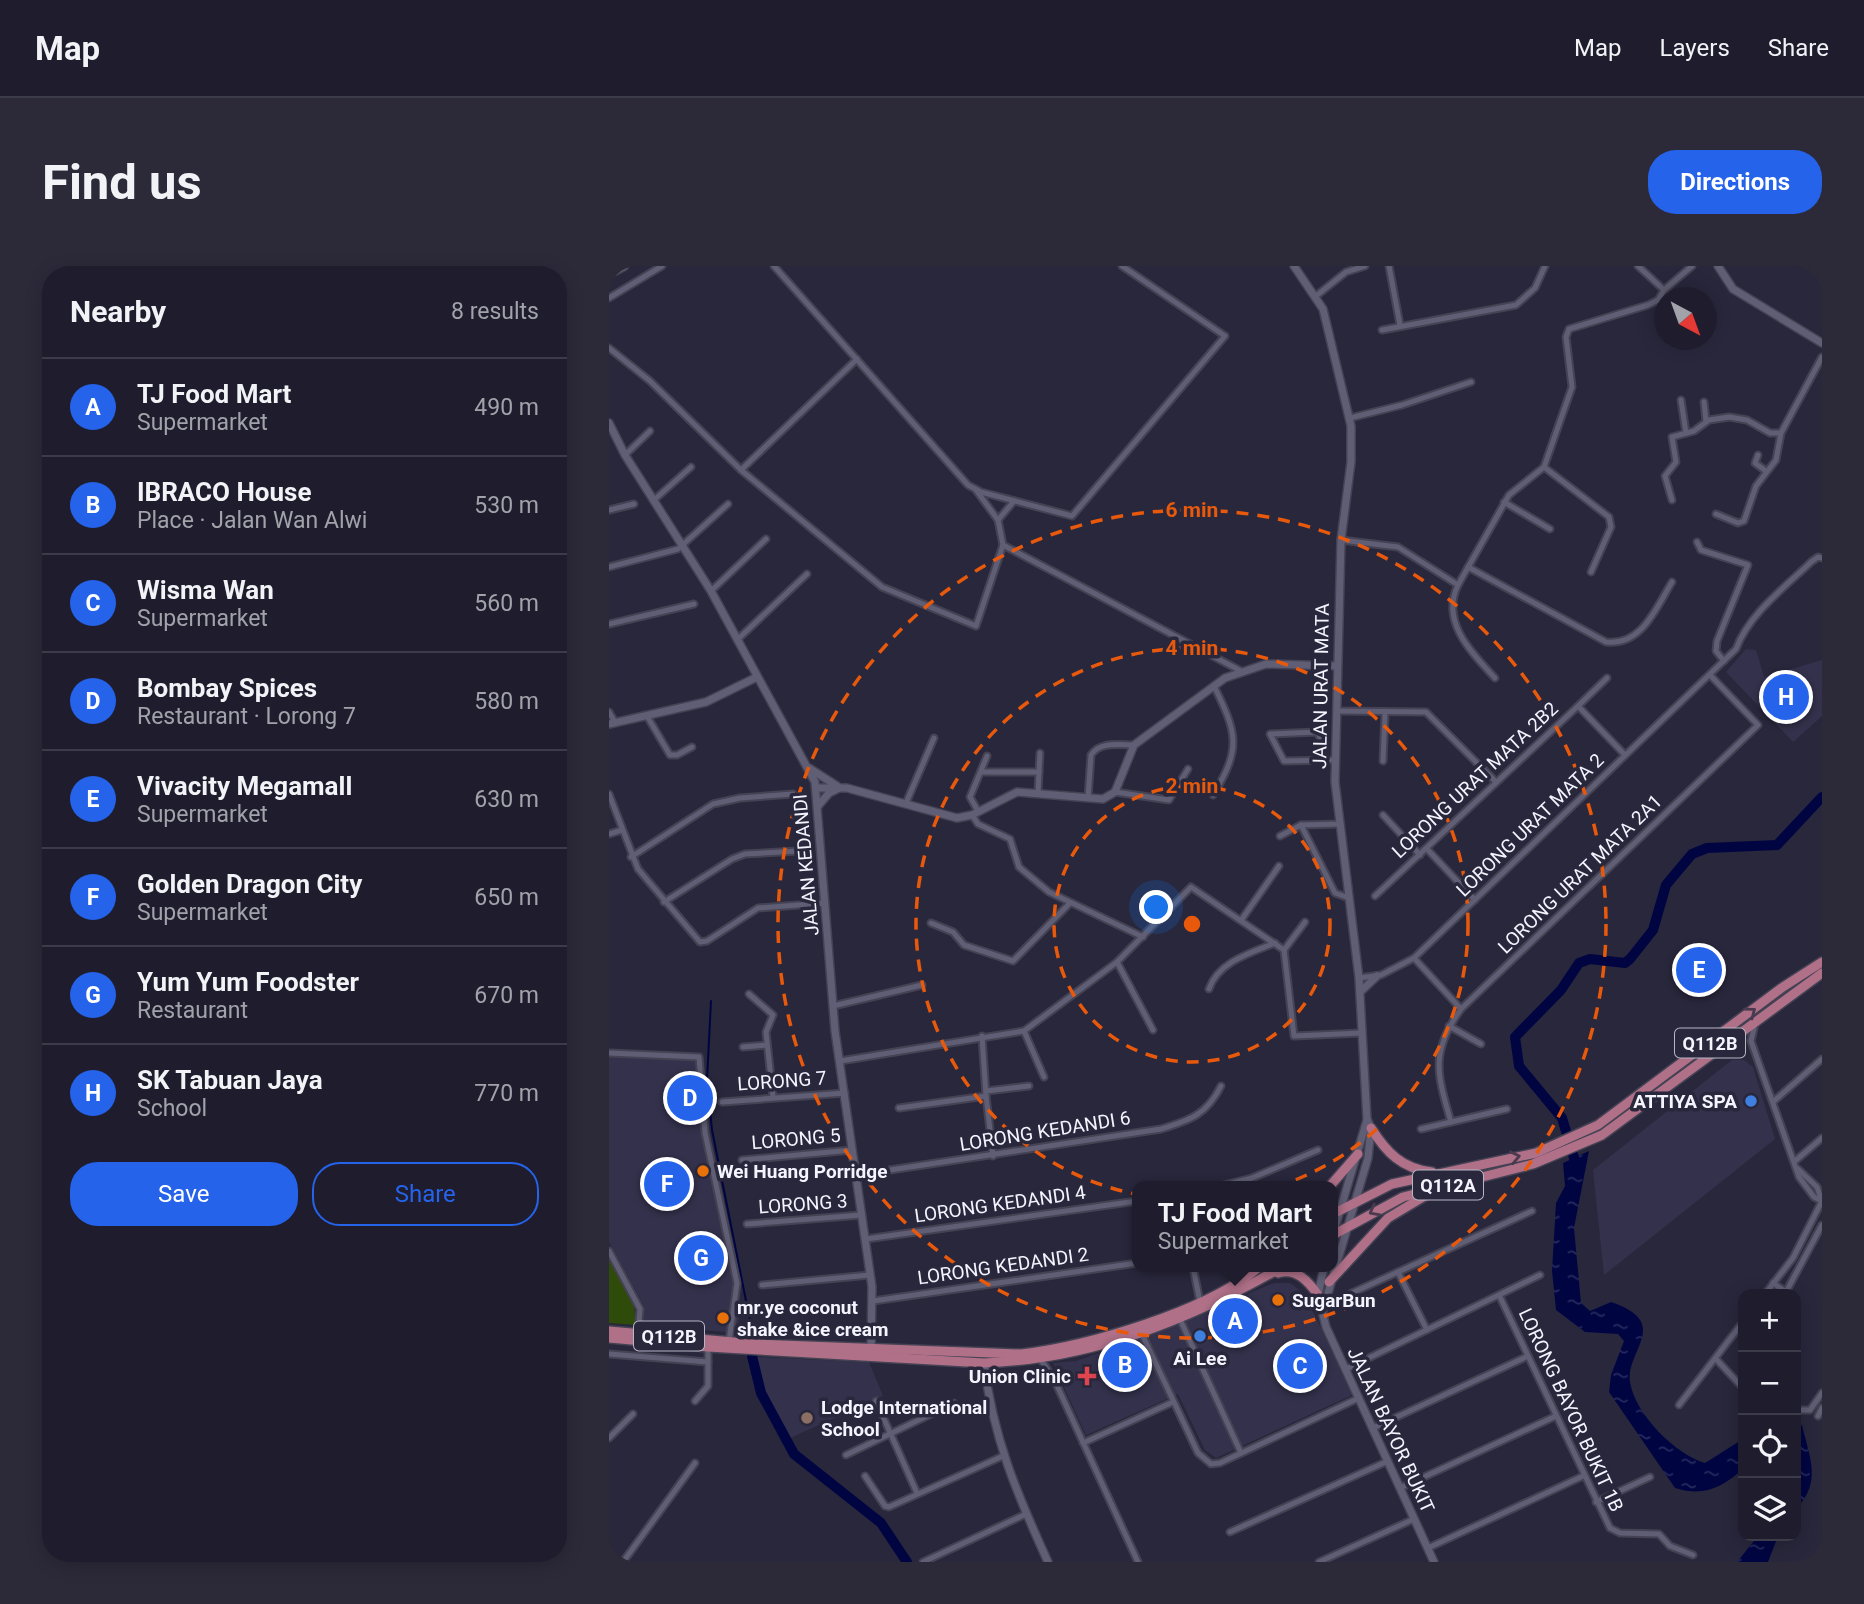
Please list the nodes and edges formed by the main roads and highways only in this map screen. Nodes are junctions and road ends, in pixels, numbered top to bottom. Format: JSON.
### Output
{"nodes":[{"id":1,"x":624,"y":266,"type":"edge"},
{"id":2,"x":609,"y":274,"type":"edge"},
{"id":3,"x":1822,"y":962,"type":"edge"},
{"id":4,"x":1822,"y":973,"type":"edge"},
{"id":5,"x":1369,"y":1124,"type":"road end"},
{"id":6,"x":1358,"y":1154,"type":"road end"},
{"id":7,"x":1442,"y":1173,"type":"junction"},
{"id":8,"x":1334,"y":1181,"type":"edge"},
{"id":9,"x":1442,"y":1186,"type":"junction"},
{"id":10,"x":1338,"y":1210,"type":"edge"},
{"id":11,"x":1338,"y":1232,"type":"edge"},
{"id":12,"x":1253,"y":1272,"type":"edge"},
{"id":13,"x":1273,"y":1272,"type":"edge"},
{"id":14,"x":1281,"y":1272,"type":"edge"},
{"id":15,"x":1294,"y":1272,"type":"edge"},
{"id":16,"x":1256,"y":1282,"type":"junction"},
{"id":17,"x":1329,"y":1282,"type":"road end"},
{"id":18,"x":1318,"y":1295,"type":"road end"},
{"id":19,"x":609,"y":1331,"type":"edge"},
{"id":20,"x":609,"y":1338,"type":"edge"},
{"id":21,"x":752,"y":1346,"type":"junction"},
{"id":22,"x":871,"y":1352,"type":"junction"}],
"edges":[{"from":1,"to":2,"type":"main road"},
{"from":7,"to":3,"type":"main road","number":"Q112B","one_way":true},
{"from":4,"to":9,"type":"main road","number":"Q112A"},
{"from":5,"to":7,"type":"main road"},
{"from":6,"to":8,"type":"main road"},
{"from":7,"to":10,"type":"main road","number":"Q112B"},
{"from":9,"to":11,"type":"main road","number":"Q112A","one_way":true},
{"from":9,"to":17,"type":"main road"},
{"from":12,"to":22,"type":"main road"},
{"from":13,"to":16,"type":"main road"},
{"from":14,"to":16,"type":"main road"},
{"from":15,"to":18,"type":"main road"},
{"from":16,"to":22,"type":"main road"},
{"from":19,"to":21,"type":"main road","number":"Q112B"},
{"from":20,"to":21,"type":"main road"},
{"from":21,"to":22,"type":"main road"}]}
